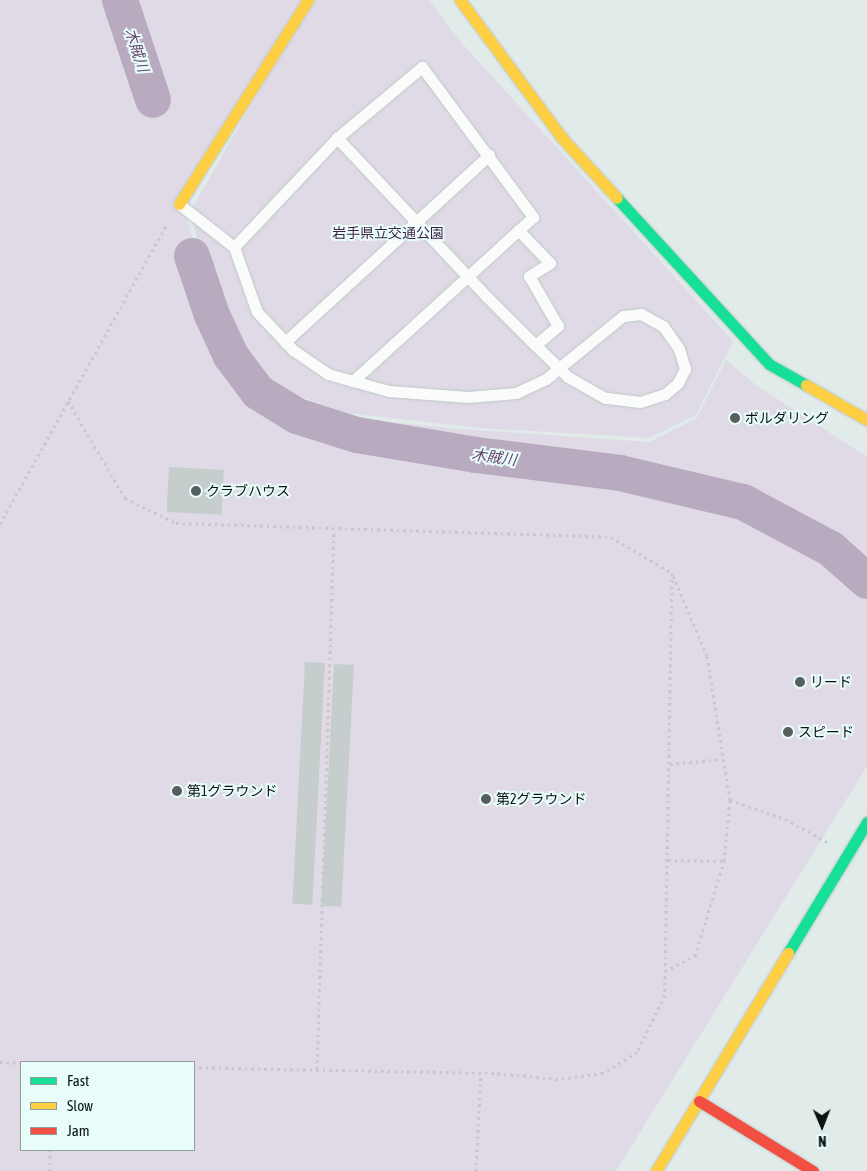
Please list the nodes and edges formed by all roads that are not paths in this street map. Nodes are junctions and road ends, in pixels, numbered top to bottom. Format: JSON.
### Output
{"nodes":[{"id":1,"x":308,"y":0,"type":"edge"},
{"id":2,"x":460,"y":0,"type":"edge"},
{"id":3,"x":337,"y":138,"type":"junction"},
{"id":4,"x":489,"y":155,"type":"junction"},
{"id":5,"x":178,"y":204,"type":"joint"},
{"id":6,"x":416,"y":222,"type":"junction"},
{"id":7,"x":518,"y":230,"type":"junction"},
{"id":8,"x":234,"y":247,"type":"junction"},
{"id":9,"x":468,"y":276,"type":"junction"},
{"id":10,"x":285,"y":342,"type":"junction"},
{"id":11,"x":535,"y":345,"type":"junction"},
{"id":12,"x":559,"y":368,"type":"junction"},
{"id":13,"x":354,"y":382,"type":"junction"},
{"id":14,"x":867,"y":420,"type":"edge"},
{"id":15,"x":867,"y":822,"type":"edge"},
{"id":16,"x":699,"y":1101,"type":"junction"},
{"id":17,"x":656,"y":1171,"type":"edge"},
{"id":18,"x":813,"y":1171,"type":"edge"}],
"edges":[{"from":1,"to":5,"type":"street"},
{"from":2,"to":14,"type":"street"},
{"from":3,"to":4,"type":"lane"},
{"from":3,"to":6,"type":"lane"},
{"from":3,"to":8,"type":"lane"},
{"from":4,"to":6,"type":"lane"},
{"from":4,"to":7,"type":"lane"},
{"from":5,"to":8,"type":"lane"},
{"from":6,"to":9,"type":"lane"},
{"from":6,"to":10,"type":"lane"},
{"from":7,"to":9,"type":"lane"},
{"from":7,"to":11,"type":"lane"},
{"from":8,"to":10,"type":"lane"},
{"from":9,"to":11,"type":"lane"},
{"from":9,"to":13,"type":"lane"},
{"from":10,"to":13,"type":"lane"},
{"from":11,"to":12,"type":"lane"},
{"from":12,"to":12,"type":"lane"},
{"from":12,"to":13,"type":"lane"},
{"from":15,"to":16,"type":"street"},
{"from":16,"to":17,"type":"street"},
{"from":16,"to":18,"type":"street"}]}
